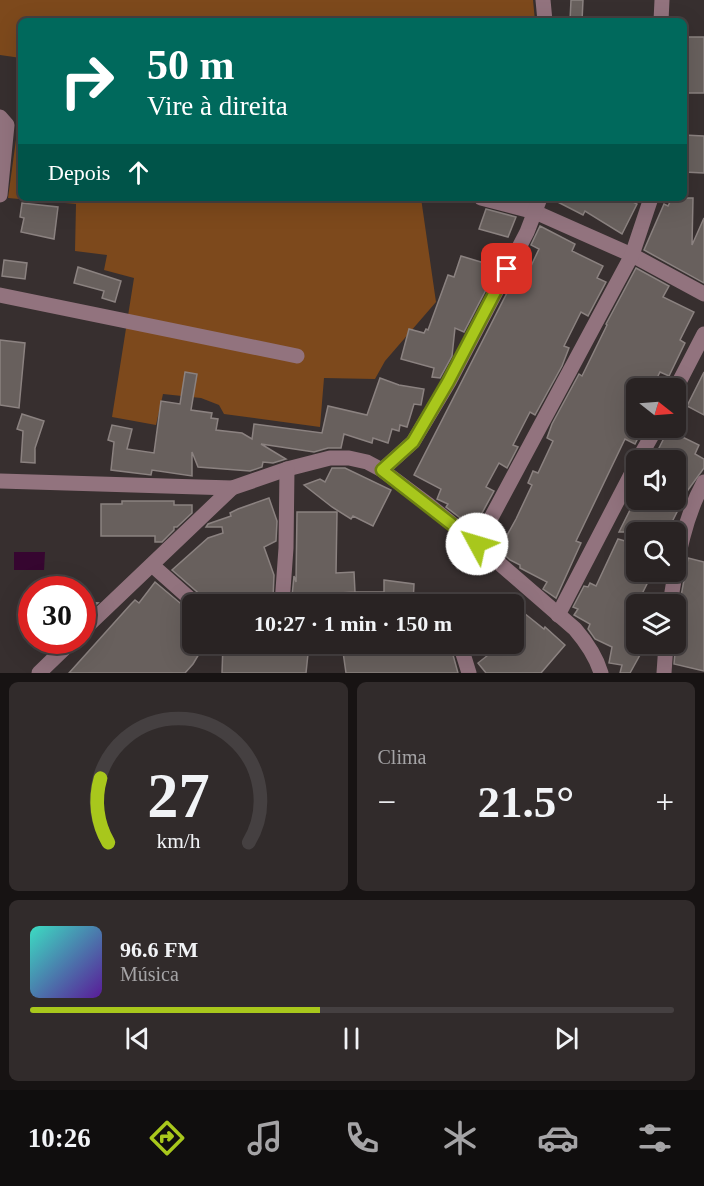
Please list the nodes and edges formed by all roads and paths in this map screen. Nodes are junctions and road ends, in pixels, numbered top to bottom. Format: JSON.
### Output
{"nodes":[{"id":1,"x":543,"y":0,"type":"edge"},
{"id":2,"x":662,"y":0,"type":"edge"},
{"id":3,"x":545,"y":18,"type":"edge"},
{"id":4,"x":661,"y":18,"type":"edge"},
{"id":5,"x":0,"y":117,"type":"edge"},
{"id":6,"x":0,"y":195,"type":"edge"},
{"id":7,"x":505,"y":201,"type":"edge"},
{"id":8,"x":650,"y":201,"type":"edge"},
{"id":9,"x":538,"y":205,"type":"edge"},
{"id":10,"x":632,"y":255,"type":"junction"},
{"id":11,"x":704,"y":294,"type":"edge"},
{"id":12,"x":0,"y":296,"type":"edge"},
{"id":13,"x":704,"y":334,"type":"edge"},
{"id":14,"x":297,"y":356,"type":"dead end"},
{"id":15,"x":681,"y":378,"type":"edge"},
{"id":16,"x":287,"y":469,"type":"junction"},
{"id":17,"x":382,"y":470,"type":"junction"},
{"id":18,"x":0,"y":480,"type":"edge"},
{"id":19,"x":704,"y":482,"type":"edge"},
{"id":20,"x":626,"y":484,"type":"edge"},
{"id":21,"x":232,"y":488,"type":"junction"},
{"id":22,"x":477,"y":544,"type":"junction"},
{"id":23,"x":152,"y":565,"type":"junction"},
{"id":24,"x":185,"y":594,"type":"edge"},
{"id":25,"x":283,"y":594,"type":"edge"},
{"id":26,"x":672,"y":594,"type":"edge"},
{"id":27,"x":558,"y":615,"type":"junction"},
{"id":28,"x":96,"y":618,"type":"edge"},
{"id":29,"x":59,"y":654,"type":"edge"},
{"id":30,"x":463,"y":654,"type":"edge"},
{"id":31,"x":666,"y":654,"type":"edge"},
{"id":32,"x":667,"y":672,"type":"edge"},
{"id":33,"x":39,"y":673,"type":"edge"},
{"id":34,"x":469,"y":673,"type":"edge"},
{"id":35,"x":601,"y":673,"type":"edge"}],
"edges":[{"from":1,"to":3,"type":"street"},
{"from":2,"to":4,"type":"street"},
{"from":5,"to":6,"type":"street"},
{"from":7,"to":9,"type":"street"},
{"from":8,"to":10,"type":"street"},
{"from":9,"to":10,"type":"street"},
{"from":9,"to":17,"type":"street"},
{"from":10,"to":11,"type":"street"},
{"from":10,"to":22,"type":"street"},
{"from":12,"to":14,"type":"street"},
{"from":13,"to":15,"type":"street"},
{"from":16,"to":17,"type":"street"},
{"from":16,"to":21,"type":"street"},
{"from":16,"to":25,"type":"street"},
{"from":17,"to":22,"type":"street"},
{"from":18,"to":21,"type":"street"},
{"from":19,"to":26,"type":"street"},
{"from":20,"to":27,"type":"street"},
{"from":21,"to":23,"type":"street"},
{"from":22,"to":27,"type":"street"},
{"from":23,"to":24,"type":"street"},
{"from":23,"to":28,"type":"street"},
{"from":27,"to":35,"type":"street"},
{"from":29,"to":33,"type":"street"},
{"from":30,"to":34,"type":"street"},
{"from":31,"to":32,"type":"street"}]}
